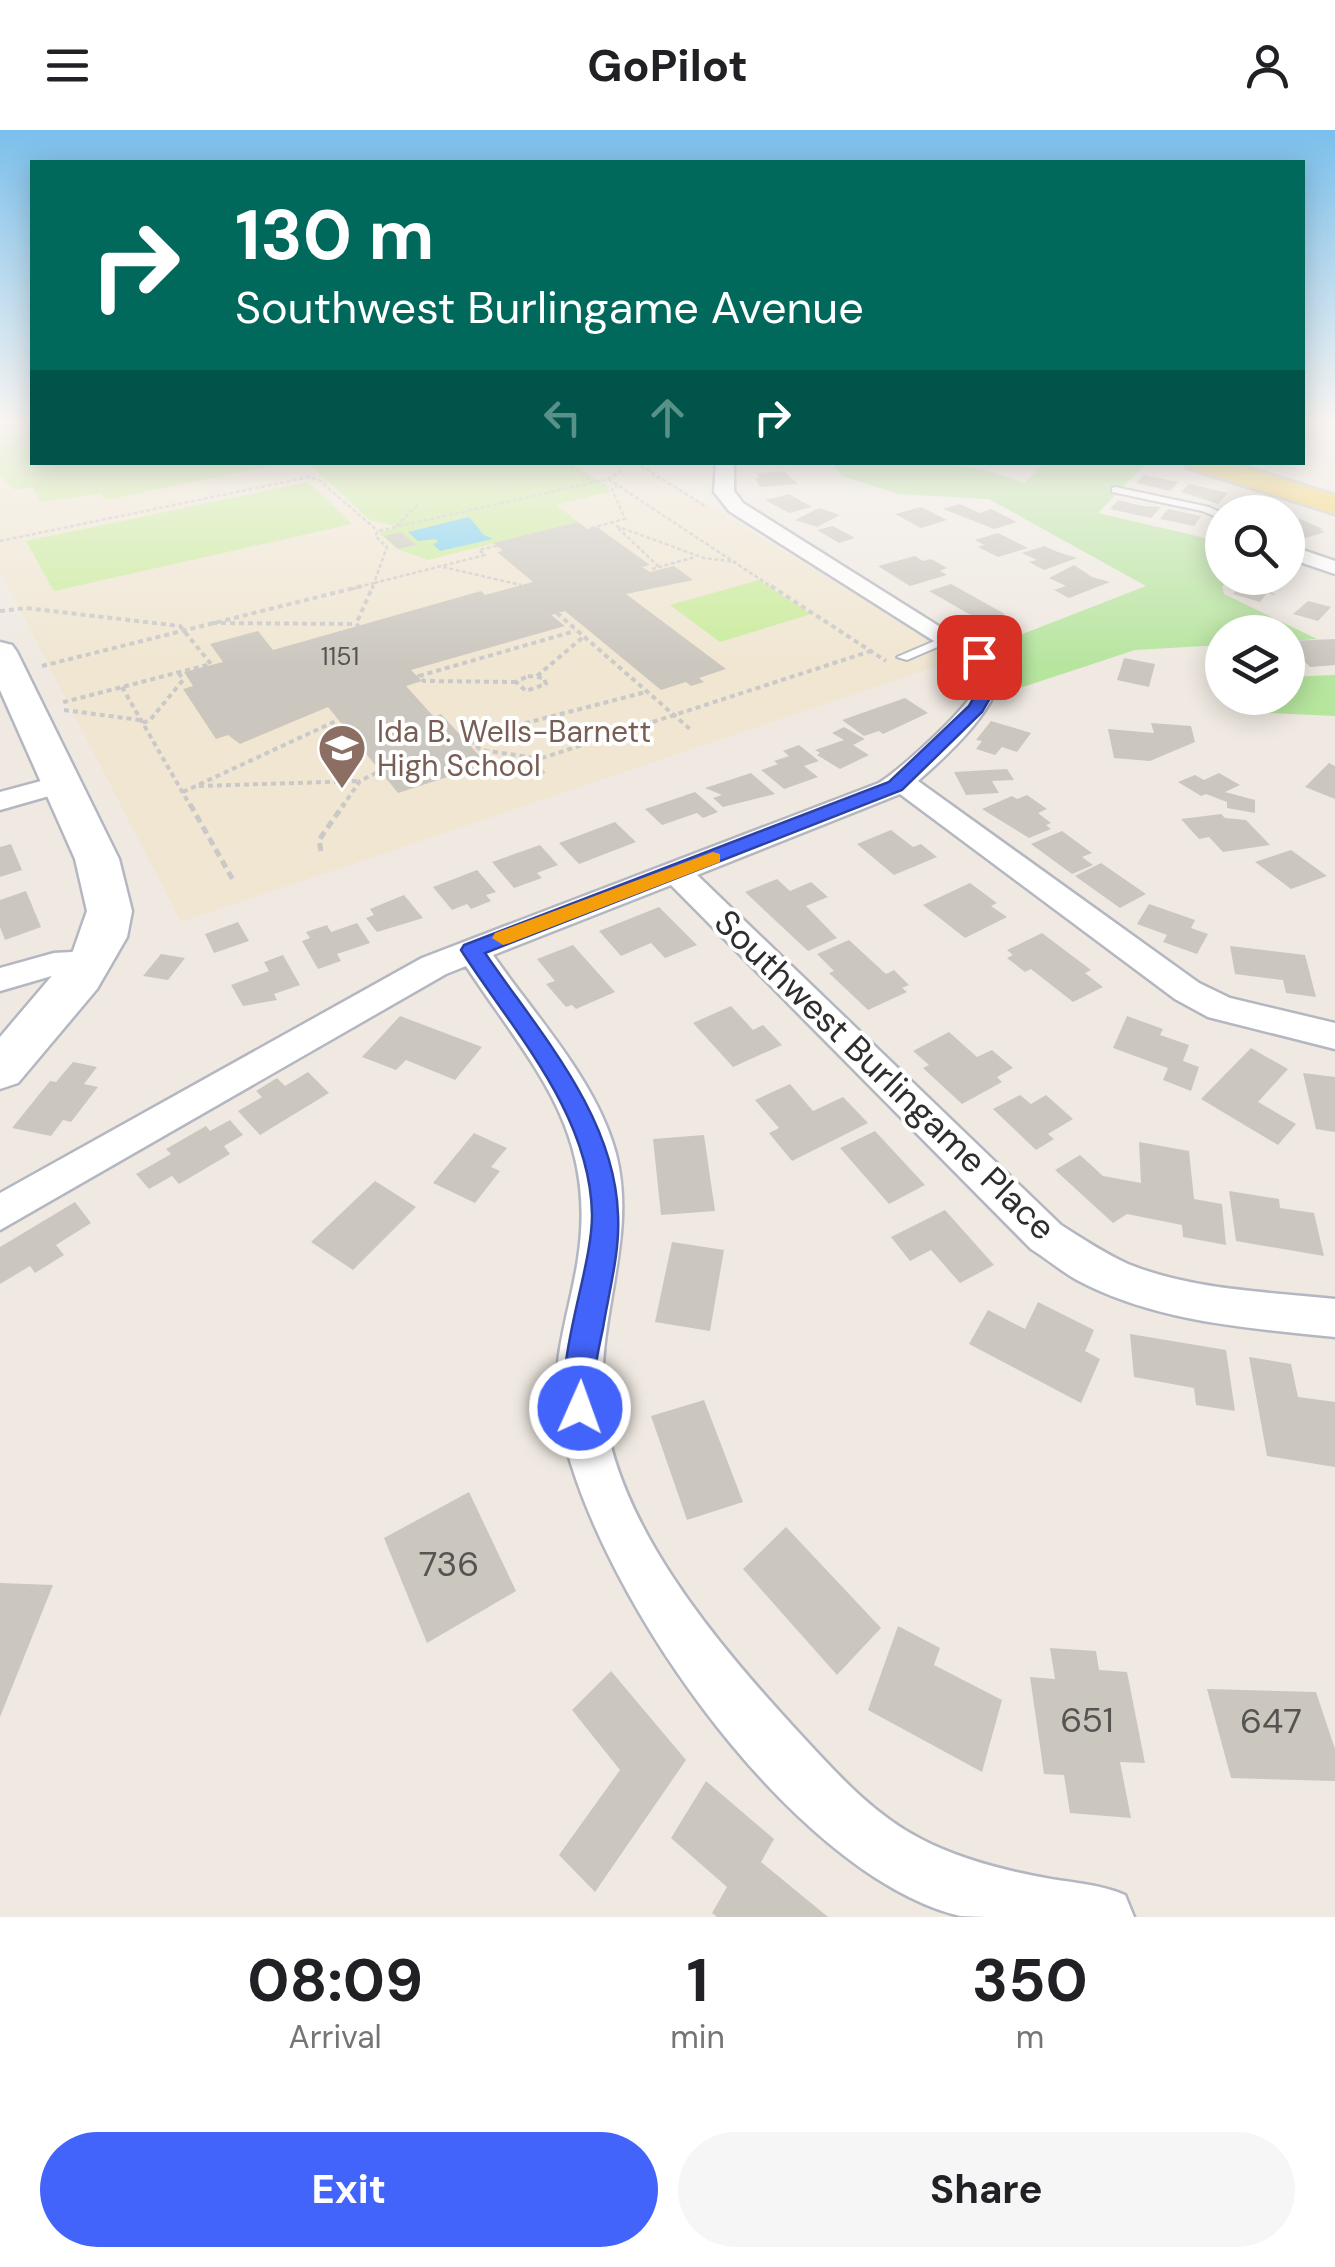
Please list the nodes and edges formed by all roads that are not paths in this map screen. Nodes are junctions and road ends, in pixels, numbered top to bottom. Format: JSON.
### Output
{"nodes":[{"id":1,"x":732,"y":501,"type":"edge"},
{"id":2,"x":1172,"y":501,"type":"edge"},
{"id":3,"x":1205,"y":508,"type":"edge"},
{"id":4,"x":1305,"y":557,"type":"edge"},
{"id":5,"x":1335,"y":568,"type":"edge"},
{"id":6,"x":948,"y":640,"type":"junction"},
{"id":7,"x":903,"y":656,"type":"dead end"},
{"id":8,"x":12,"y":663,"type":"edge"},
{"id":9,"x":902,"y":782,"type":"junction"},
{"id":10,"x":60,"y":784,"type":"junction"},
{"id":11,"x":0,"y":801,"type":"edge"},
{"id":12,"x":676,"y":872,"type":"junction"},
{"id":13,"x":472,"y":950,"type":"junction"},
{"id":14,"x":90,"y":962,"type":"junction"},
{"id":15,"x":0,"y":980,"type":"edge"},
{"id":16,"x":1335,"y":1036,"type":"edge"},
{"id":17,"x":0,"y":1070,"type":"edge"},
{"id":18,"x":0,"y":1212,"type":"edge"},
{"id":19,"x":1335,"y":1318,"type":"edge"},
{"id":20,"x":1103,"y":1917,"type":"edge"}],
"edges":[{"from":1,"to":6,"type":"street"},
{"from":2,"to":3,"type":"lane"},
{"from":4,"to":5,"type":"street"},
{"from":6,"to":7,"type":"lane"},
{"from":6,"to":9,"type":"street"},
{"from":8,"to":10,"type":"street"},
{"from":9,"to":12,"type":"street"},
{"from":9,"to":16,"type":"street"},
{"from":10,"to":11,"type":"street"},
{"from":10,"to":14,"type":"street"},
{"from":12,"to":13,"type":"street"},
{"from":12,"to":19,"type":"street","name":"Southwest Burlingame Place"},
{"from":13,"to":18,"type":"street"},
{"from":13,"to":20,"type":"street"},
{"from":14,"to":15,"type":"street"},
{"from":14,"to":17,"type":"street"}]}
